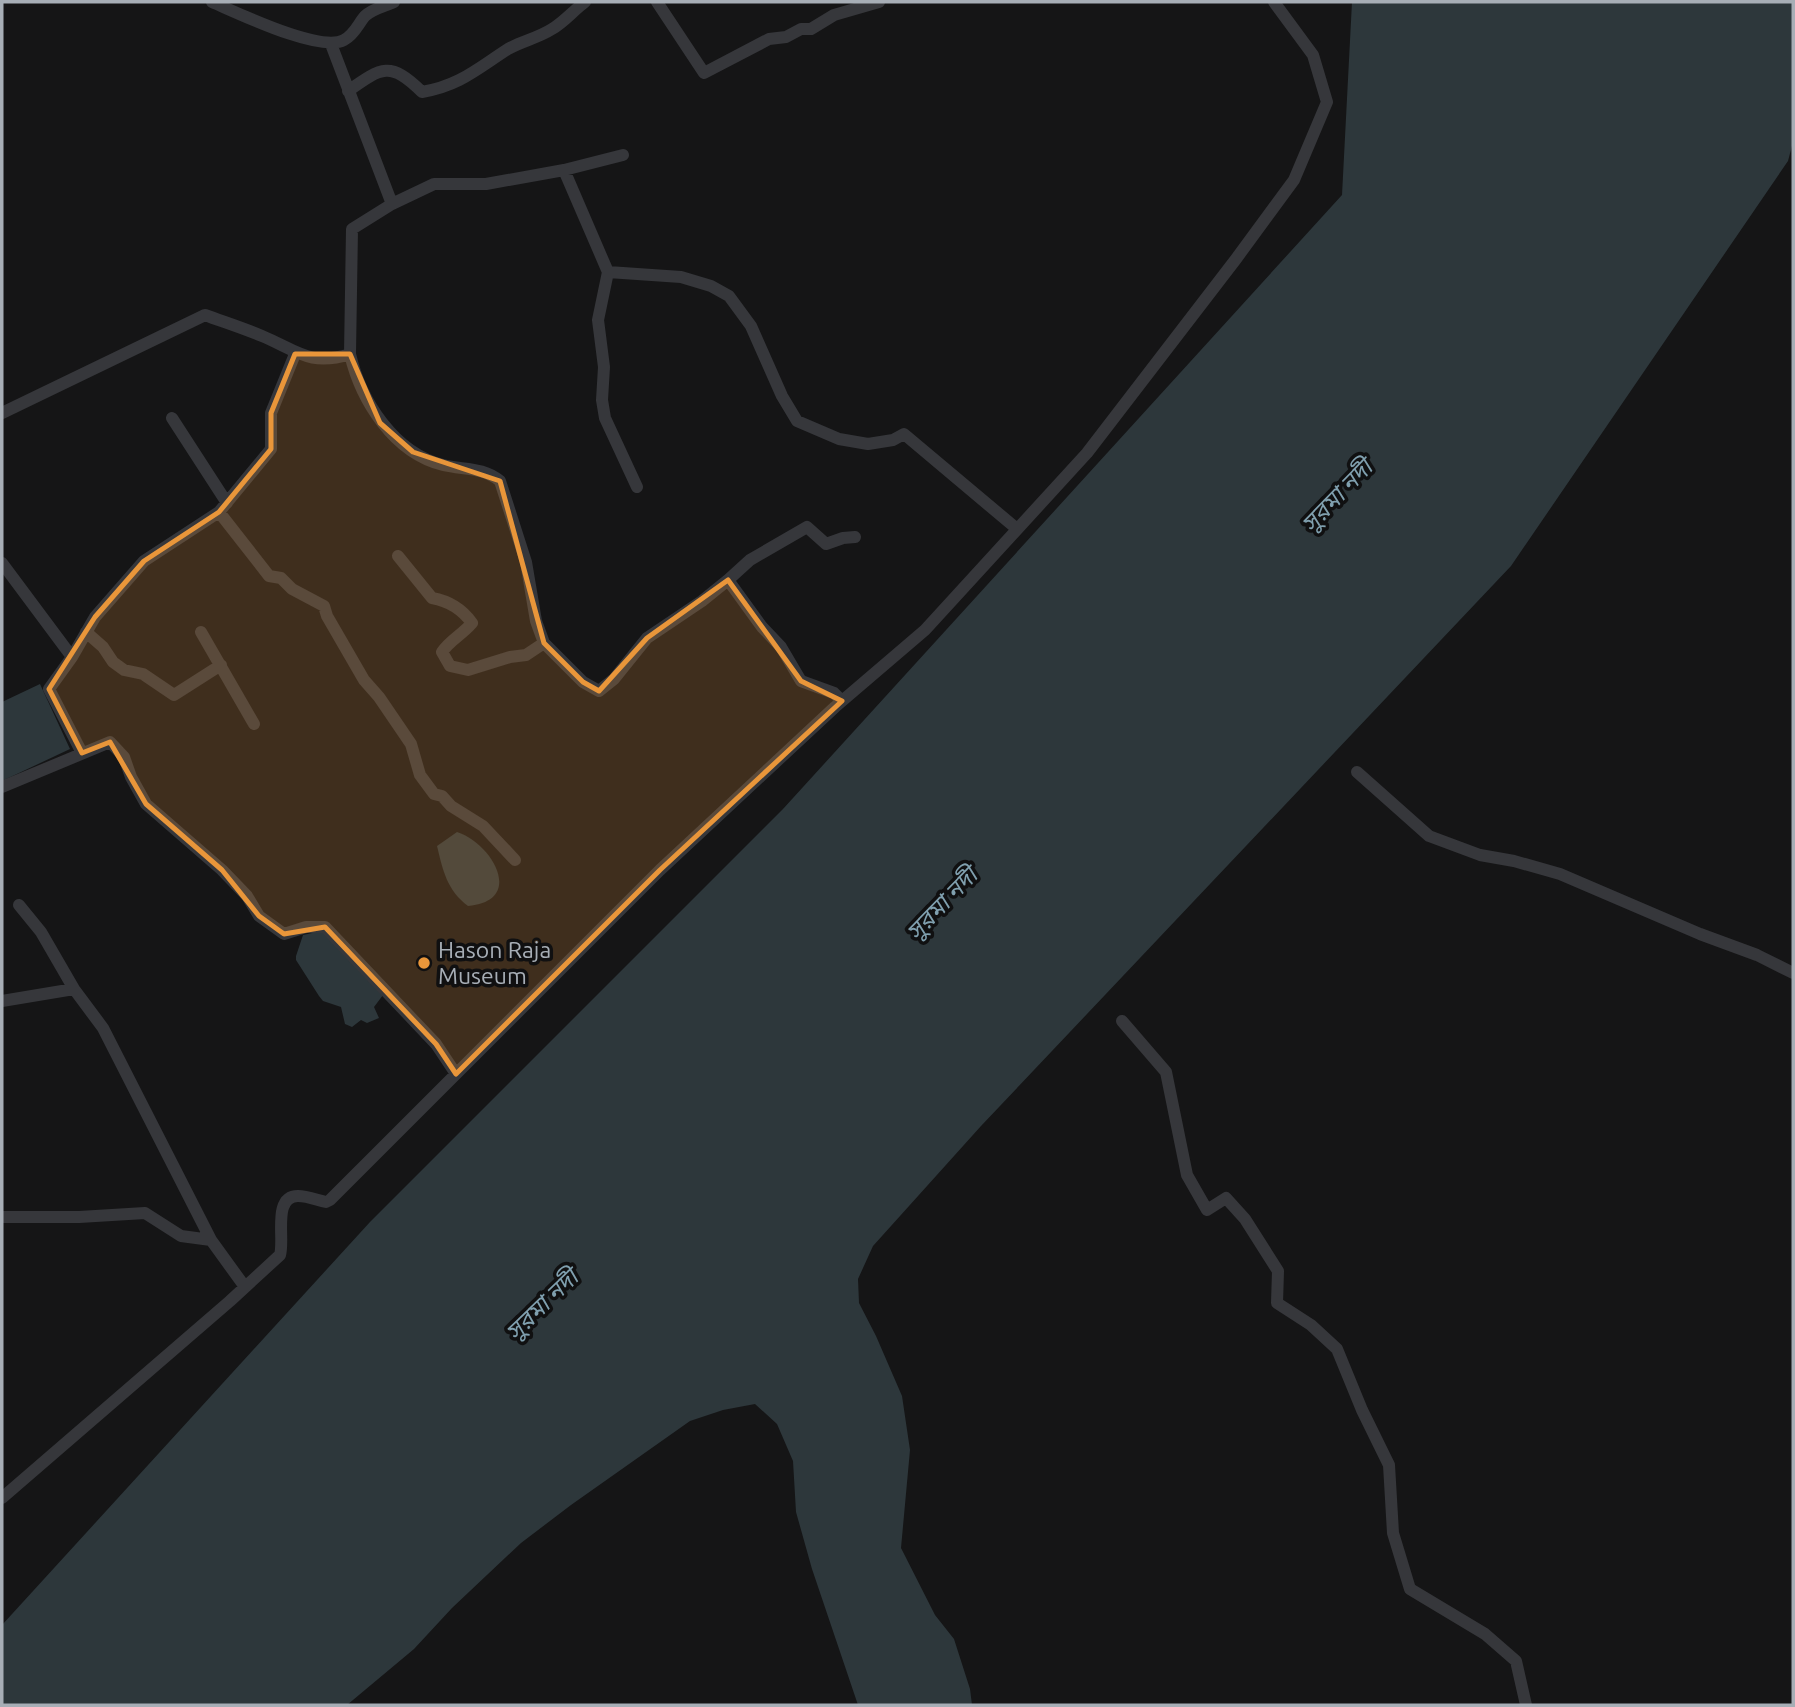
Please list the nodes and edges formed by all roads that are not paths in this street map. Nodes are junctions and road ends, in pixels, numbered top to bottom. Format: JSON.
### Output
{"nodes":[{"id":1,"x":212,"y":2,"type":"edge"},
{"id":2,"x":394,"y":2,"type":"edge"},
{"id":3,"x":585,"y":2,"type":"edge"},
{"id":4,"x":657,"y":2,"type":"edge"},
{"id":5,"x":879,"y":2,"type":"edge"},
{"id":6,"x":1275,"y":2,"type":"edge"},
{"id":7,"x":331,"y":44,"type":"junction"},
{"id":8,"x":348,"y":91,"type":"junction"},
{"id":9,"x":623,"y":155,"type":"dead end"},
{"id":10,"x":564,"y":170,"type":"junction"},
{"id":11,"x":391,"y":204,"type":"junction"},
{"id":12,"x":608,"y":272,"type":"junction"},
{"id":13,"x":295,"y":354,"type":"junction"},
{"id":14,"x":350,"y":354,"type":"junction"},
{"id":15,"x":2,"y":413,"type":"edge"},
{"id":16,"x":172,"y":418,"type":"dead end"},
{"id":17,"x":637,"y":487,"type":"dead end"},
{"id":18,"x":223,"y":508,"type":"junction"},
{"id":19,"x":1017,"y":529,"type":"junction"},
{"id":20,"x":855,"y":537,"type":"dead end"},
{"id":21,"x":398,"y":556,"type":"dead end"},
{"id":22,"x":2,"y":563,"type":"edge"},
{"id":23,"x":728,"y":580,"type":"junction"},
{"id":24,"x":86,"y":632,"type":"junction"},
{"id":25,"x":201,"y":632,"type":"dead end"},
{"id":26,"x":544,"y":643,"type":"junction"},
{"id":27,"x":72,"y":657,"type":"junction"},
{"id":28,"x":221,"y":665,"type":"junction"},
{"id":29,"x":842,"y":701,"type":"junction"},
{"id":30,"x":254,"y":724,"type":"dead end"},
{"id":31,"x":82,"y":753,"type":"junction"},
{"id":32,"x":1357,"y":772,"type":"dead end"},
{"id":33,"x":2,"y":787,"type":"edge"},
{"id":34,"x":515,"y":860,"type":"dead end"},
{"id":35,"x":19,"y":905,"type":"dead end"},
{"id":36,"x":1793,"y":973,"type":"edge"},
{"id":37,"x":74,"y":989,"type":"junction"},
{"id":38,"x":2,"y":1001,"type":"edge"},
{"id":39,"x":1122,"y":1021,"type":"dead end"},
{"id":40,"x":456,"y":1074,"type":"junction"},
{"id":41,"x":2,"y":1216,"type":"edge"},
{"id":42,"x":211,"y":1240,"type":"junction"},
{"id":43,"x":245,"y":1287,"type":"junction"},
{"id":44,"x":2,"y":1498,"type":"edge"},
{"id":45,"x":1526,"y":1705,"type":"edge"}],
"edges":[{"from":1,"to":7,"type":"street"},
{"from":2,"to":7,"type":"street"},
{"from":3,"to":8,"type":"street"},
{"from":4,"to":5,"type":"street"},
{"from":6,"to":19,"type":"street"},
{"from":7,"to":8,"type":"street"},
{"from":8,"to":11,"type":"street"},
{"from":9,"to":10,"type":"street"},
{"from":10,"to":11,"type":"street"},
{"from":10,"to":12,"type":"street"},
{"from":11,"to":14,"type":"street"},
{"from":12,"to":17,"type":"street"},
{"from":12,"to":19,"type":"street"},
{"from":13,"to":14,"type":"street"},
{"from":13,"to":15,"type":"street"},
{"from":13,"to":18,"type":"street"},
{"from":14,"to":26,"type":"street"},
{"from":16,"to":18,"type":"street"},
{"from":18,"to":24,"type":"street"},
{"from":18,"to":34,"type":"street"},
{"from":19,"to":29,"type":"street"},
{"from":20,"to":23,"type":"street"},
{"from":21,"to":26,"type":"street"},
{"from":22,"to":27,"type":"street"},
{"from":23,"to":26,"type":"street"},
{"from":23,"to":29,"type":"street"},
{"from":24,"to":27,"type":"street"},
{"from":24,"to":28,"type":"street"},
{"from":25,"to":28,"type":"street"},
{"from":27,"to":31,"type":"street"},
{"from":28,"to":30,"type":"street"},
{"from":29,"to":40,"type":"street"},
{"from":31,"to":33,"type":"street"},
{"from":31,"to":40,"type":"street"},
{"from":32,"to":36,"type":"street"},
{"from":35,"to":37,"type":"street"},
{"from":37,"to":38,"type":"street"},
{"from":37,"to":42,"type":"street"},
{"from":39,"to":45,"type":"street"},
{"from":40,"to":43,"type":"street"},
{"from":41,"to":42,"type":"street"},
{"from":42,"to":43,"type":"street"},
{"from":43,"to":44,"type":"street"}]}
